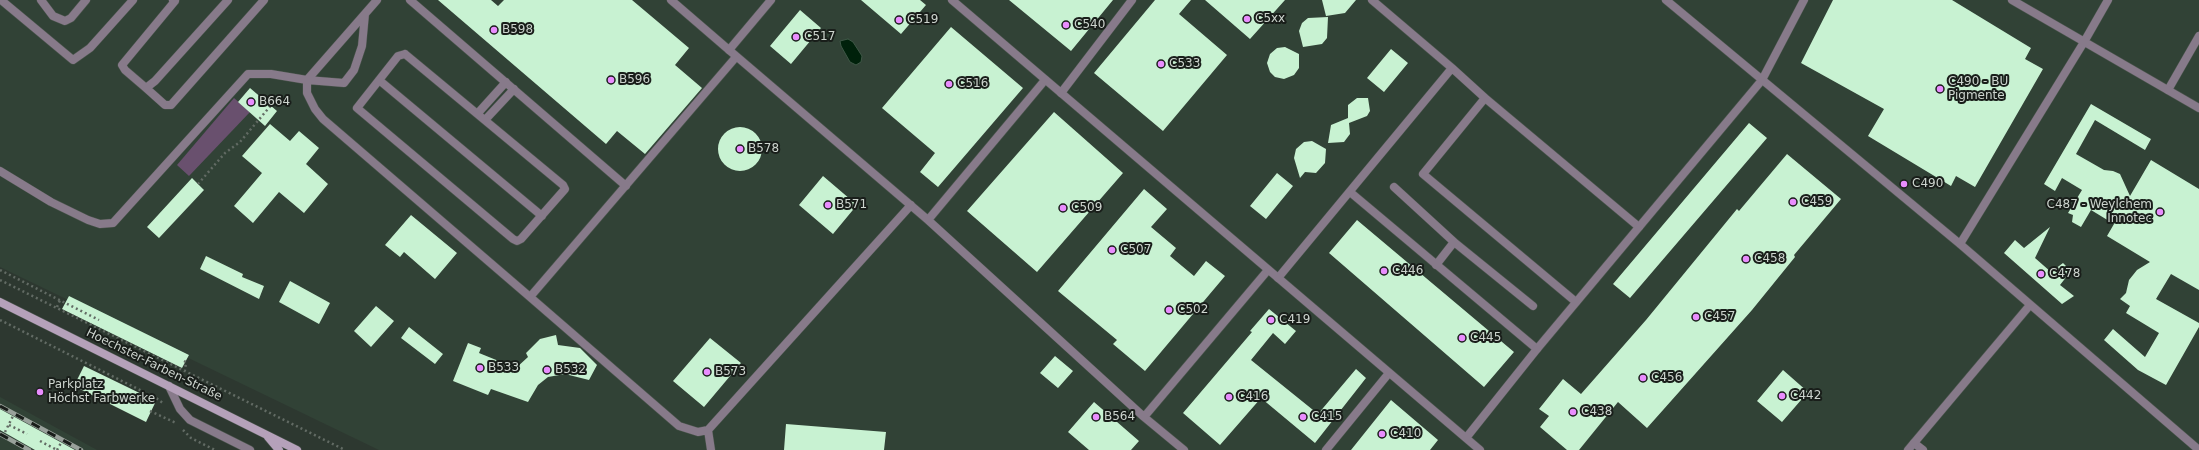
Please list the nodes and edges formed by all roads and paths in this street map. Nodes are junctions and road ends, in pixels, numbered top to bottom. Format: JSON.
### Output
{"nodes":[{"id":1,"x":1,"y":0,"type":"edge"},
{"id":2,"x":41,"y":0,"type":"edge"},
{"id":3,"x":86,"y":0,"type":"edge"},
{"id":4,"x":133,"y":0,"type":"edge"},
{"id":5,"x":174,"y":0,"type":"edge"},
{"id":6,"x":228,"y":0,"type":"edge"},
{"id":7,"x":264,"y":0,"type":"edge"},
{"id":8,"x":377,"y":0,"type":"edge"},
{"id":9,"x":410,"y":0,"type":"edge"},
{"id":10,"x":671,"y":0,"type":"edge"},
{"id":11,"x":771,"y":0,"type":"edge"},
{"id":12,"x":952,"y":0,"type":"edge"},
{"id":13,"x":1132,"y":0,"type":"edge"},
{"id":14,"x":1372,"y":0,"type":"edge"},
{"id":15,"x":1666,"y":0,"type":"edge"},
{"id":16,"x":1804,"y":0,"type":"edge"},
{"id":17,"x":2012,"y":0,"type":"edge"},
{"id":18,"x":2108,"y":0,"type":"edge"},
{"id":19,"x":365,"y":14,"type":"junction"},
{"id":20,"x":2199,"y":36,"type":"edge"},
{"id":21,"x":2084,"y":42,"type":"junction"},
{"id":22,"x":730,"y":50,"type":"junction"},
{"id":23,"x":736,"y":57,"type":"junction"},
{"id":24,"x":1452,"y":68,"type":"junction"},
{"id":25,"x":307,"y":80,"type":"junction"},
{"id":26,"x":379,"y":80,"type":"junction"},
{"id":27,"x":1045,"y":80,"type":"junction"},
{"id":28,"x":1762,"y":80,"type":"junction"},
{"id":29,"x":506,"y":82,"type":"junction"},
{"id":30,"x":146,"y":88,"type":"junction"},
{"id":31,"x":514,"y":89,"type":"junction"},
{"id":32,"x":2168,"y":90,"type":"junction"},
{"id":33,"x":1061,"y":93,"type":"junction"},
{"id":34,"x":278,"y":97,"type":"dead end"},
{"id":35,"x":1485,"y":98,"type":"junction"},
{"id":36,"x":2199,"y":108,"type":"edge"},
{"id":37,"x":478,"y":113,"type":"junction"},
{"id":38,"x":485,"y":120,"type":"junction"},
{"id":39,"x":0,"y":171,"type":"edge"},
{"id":40,"x":198,"y":184,"type":"dead end"},
{"id":41,"x":626,"y":186,"type":"junction"},
{"id":42,"x":1394,"y":187,"type":"dead end"},
{"id":43,"x":1350,"y":192,"type":"junction"},
{"id":44,"x":911,"y":205,"type":"junction"},
{"id":45,"x":542,"y":216,"type":"junction"},
{"id":46,"x":928,"y":220,"type":"junction"},
{"id":47,"x":1639,"y":227,"type":"junction"},
{"id":48,"x":1454,"y":242,"type":"junction"},
{"id":49,"x":1960,"y":244,"type":"junction"},
{"id":50,"x":1436,"y":265,"type":"junction"},
{"id":51,"x":0,"y":270,"type":"edge"},
{"id":52,"x":1268,"y":270,"type":"junction"},
{"id":53,"x":1278,"y":278,"type":"junction"},
{"id":54,"x":0,"y":280,"type":"edge"},
{"id":55,"x":530,"y":297,"type":"junction"},
{"id":56,"x":60,"y":300,"type":"junction"},
{"id":57,"x":0,"y":302,"type":"edge"},
{"id":58,"x":1576,"y":302,"type":"junction"},
{"id":59,"x":2030,"y":305,"type":"junction"},
{"id":60,"x":1533,"y":306,"type":"dead end"},
{"id":61,"x":57,"y":307,"type":"junction"},
{"id":62,"x":0,"y":320,"type":"edge"},
{"id":63,"x":99,"y":320,"type":"dead end"},
{"id":64,"x":1537,"y":349,"type":"junction"},
{"id":65,"x":184,"y":361,"type":"dead end"},
{"id":66,"x":185,"y":370,"type":"junction"},
{"id":67,"x":1389,"y":373,"type":"junction"},
{"id":68,"x":169,"y":386,"type":"junction"},
{"id":69,"x":169,"y":408,"type":"dead end"},
{"id":70,"x":150,"y":411,"type":"dead end"},
{"id":71,"x":13,"y":416,"type":"dead end"},
{"id":72,"x":1144,"y":417,"type":"junction"},
{"id":73,"x":175,"y":418,"type":"dead end"},
{"id":74,"x":9,"y":425,"type":"junction"},
{"id":75,"x":181,"y":427,"type":"dead end"},
{"id":76,"x":708,"y":430,"type":"junction"},
{"id":77,"x":5,"y":432,"type":"dead end"},
{"id":78,"x":27,"y":434,"type":"dead end"},
{"id":79,"x":267,"y":434,"type":"junction"},
{"id":80,"x":1466,"y":438,"type":"junction"},
{"id":81,"x":40,"y":441,"type":"dead end"},
{"id":82,"x":61,"y":443,"type":"dead end"},
{"id":83,"x":1914,"y":443,"type":"junction"},
{"id":84,"x":57,"y":450,"type":"edge"},
{"id":85,"x":215,"y":450,"type":"edge"},
{"id":86,"x":250,"y":450,"type":"edge"},
{"id":87,"x":279,"y":450,"type":"edge"},
{"id":88,"x":297,"y":450,"type":"edge"},
{"id":89,"x":345,"y":450,"type":"edge"},
{"id":90,"x":711,"y":450,"type":"edge"},
{"id":91,"x":1184,"y":450,"type":"edge"},
{"id":92,"x":1326,"y":450,"type":"edge"},
{"id":93,"x":1480,"y":450,"type":"edge"},
{"id":94,"x":1908,"y":450,"type":"edge"},
{"id":95,"x":1923,"y":450,"type":"edge"},
{"id":96,"x":2199,"y":450,"type":"edge"}],
"edges":[{"from":1,"to":4,"type":"street"},
{"from":2,"to":3,"type":"street"},
{"from":5,"to":30,"type":"street"},
{"from":6,"to":30,"type":"street"},
{"from":7,"to":30,"type":"street"},
{"from":8,"to":19,"type":"street"},
{"from":9,"to":29,"type":"street"},
{"from":10,"to":22,"type":"street"},
{"from":11,"to":22,"type":"street"},
{"from":12,"to":27,"type":"street"},
{"from":13,"to":33,"type":"street"},
{"from":14,"to":24,"type":"street"},
{"from":15,"to":28,"type":"street"},
{"from":16,"to":28,"type":"street"},
{"from":17,"to":21,"type":"street"},
{"from":18,"to":21,"type":"street"},
{"from":19,"to":25,"type":"street"},
{"from":19,"to":25,"type":"street"},
{"from":20,"to":32,"type":"street"},
{"from":21,"to":32,"type":"street"},
{"from":21,"to":49,"type":"street"},
{"from":22,"to":23,"type":"street"},
{"from":23,"to":41,"type":"street"},
{"from":23,"to":44,"type":"street"},
{"from":24,"to":35,"type":"street"},
{"from":24,"to":43,"type":"street"},
{"from":25,"to":39,"type":"street"},
{"from":25,"to":55,"type":"street"},
{"from":26,"to":37,"type":"street"},
{"from":26,"to":45,"type":"street"},
{"from":26,"to":45,"type":"street"},
{"from":27,"to":33,"type":"street"},
{"from":27,"to":46,"type":"street"},
{"from":28,"to":47,"type":"street"},
{"from":28,"to":49,"type":"street"},
{"from":29,"to":31,"type":"street"},
{"from":29,"to":37,"type":"street"},
{"from":31,"to":38,"type":"street"},
{"from":31,"to":41,"type":"street"},
{"from":32,"to":36,"type":"street"},
{"from":33,"to":52,"type":"street"},
{"from":34,"to":40,"type":"path"},
{"from":35,"to":47,"type":"street"},
{"from":35,"to":58,"type":"street"},
{"from":37,"to":38,"type":"street"},
{"from":38,"to":45,"type":"street"},
{"from":41,"to":55,"type":"street"},
{"from":42,"to":48,"type":"street"},
{"from":43,"to":50,"type":"street"},
{"from":43,"to":53,"type":"street"},
{"from":44,"to":46,"type":"street"},
{"from":44,"to":76,"type":"street"},
{"from":46,"to":72,"type":"street"},
{"from":47,"to":58,"type":"street"},
{"from":48,"to":50,"type":"street"},
{"from":48,"to":60,"type":"street"},
{"from":49,"to":59,"type":"street"},
{"from":50,"to":64,"type":"street"},
{"from":51,"to":56,"type":"path"},
{"from":52,"to":53,"type":"street"},
{"from":52,"to":72,"type":"street"},
{"from":53,"to":67,"type":"street"},
{"from":54,"to":61,"type":"path"},
{"from":55,"to":76,"type":"street"},
{"from":56,"to":61,"type":"path"},
{"from":56,"to":63,"type":"path"},
{"from":57,"to":68,"type":"main road","name":"Hoechster-Farben-Straße"},
{"from":58,"to":64,"type":"street"},
{"from":59,"to":83,"type":"street"},
{"from":59,"to":96,"type":"street"},
{"from":61,"to":66,"type":"path"},
{"from":62,"to":69,"type":"path"},
{"from":64,"to":80,"type":"street"},
{"from":65,"to":66,"type":"path"},
{"from":66,"to":89,"type":"path"},
{"from":67,"to":80,"type":"street"},
{"from":67,"to":92,"type":"street"},
{"from":68,"to":79,"type":"main road","name":"Hoechster-Farben-Straße"},
{"from":68,"to":86,"type":"street"},
{"from":70,"to":73,"type":"path"},
{"from":71,"to":74,"type":"path"},
{"from":72,"to":91,"type":"street"},
{"from":74,"to":77,"type":"path"},
{"from":74,"to":78,"type":"path"},
{"from":75,"to":85,"type":"path"},
{"from":76,"to":90,"type":"street"},
{"from":79,"to":87,"type":"main road"},
{"from":79,"to":88,"type":"main road","name":"Hoechster-Farben-Straße"},
{"from":80,"to":93,"type":"street"},
{"from":81,"to":84,"type":"path"},
{"from":82,"to":84,"type":"path"},
{"from":83,"to":94,"type":"street"},
{"from":83,"to":95,"type":"street"}]}
